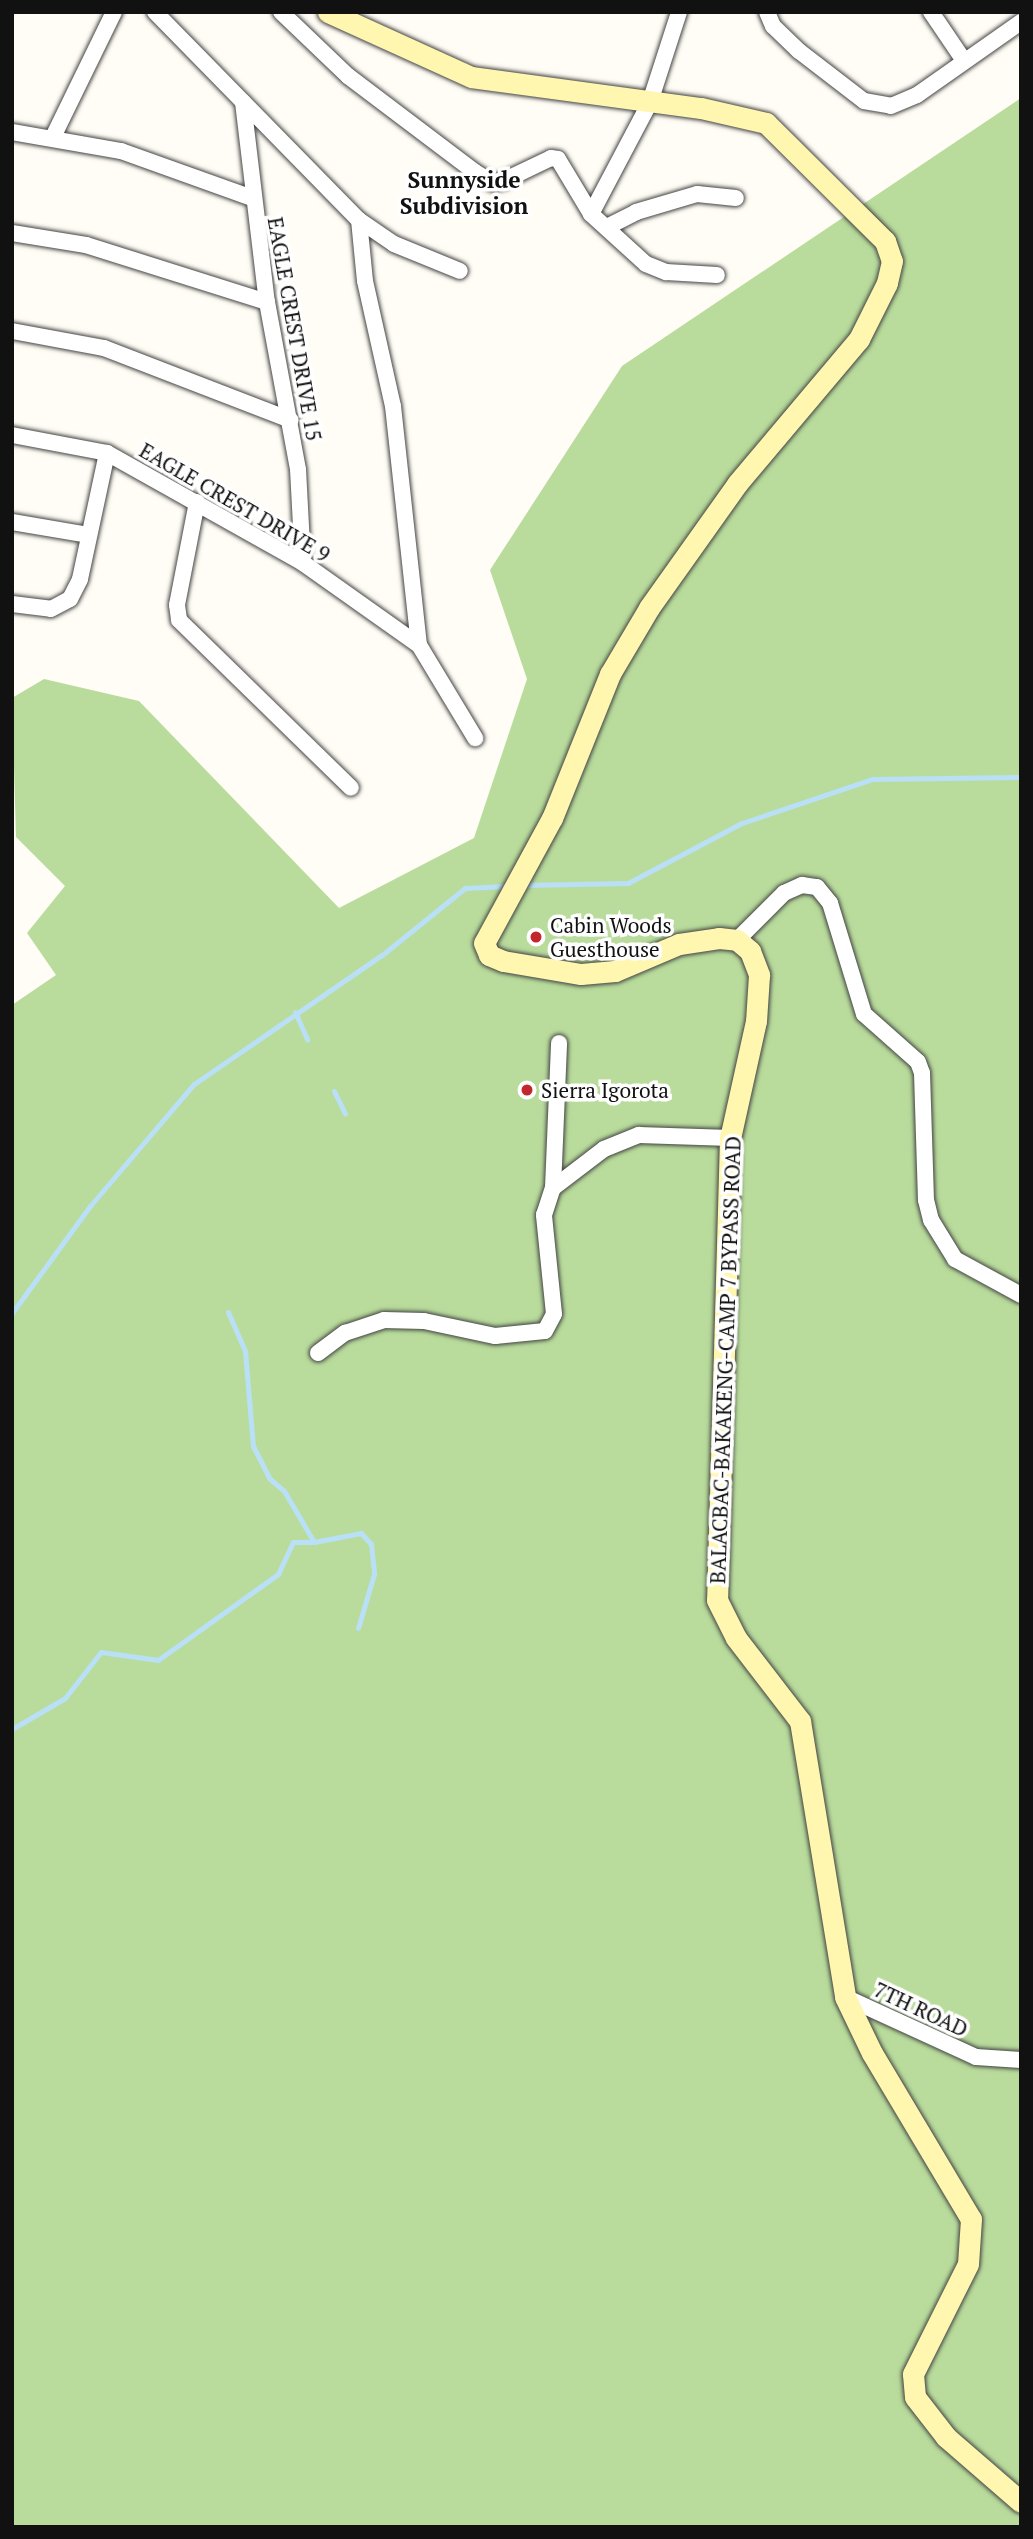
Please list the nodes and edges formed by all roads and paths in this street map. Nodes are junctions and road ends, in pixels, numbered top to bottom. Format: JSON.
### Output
{"nodes":[{"id":1,"x":114,"y":12,"type":"edge"},
{"id":2,"x":155,"y":12,"type":"edge"},
{"id":3,"x":281,"y":12,"type":"edge"},
{"id":4,"x":328,"y":12,"type":"edge"},
{"id":5,"x":679,"y":12,"type":"edge"},
{"id":6,"x":767,"y":12,"type":"edge"},
{"id":7,"x":931,"y":12,"type":"edge"},
{"id":8,"x":1021,"y":22,"type":"edge"},
{"id":9,"x":963,"y":59,"type":"junction"},
{"id":10,"x":243,"y":102,"type":"junction"},
{"id":11,"x":650,"y":102,"type":"junction"},
{"id":12,"x":12,"y":132,"type":"edge"},
{"id":13,"x":53,"y":137,"type":"junction"},
{"id":14,"x":252,"y":198,"type":"junction"},
{"id":15,"x":736,"y":198,"type":"dead end"},
{"id":16,"x":591,"y":214,"type":"junction"},
{"id":17,"x":359,"y":220,"type":"junction"},
{"id":18,"x":607,"y":227,"type":"junction"},
{"id":19,"x":12,"y":233,"type":"edge"},
{"id":20,"x":460,"y":271,"type":"dead end"},
{"id":21,"x":717,"y":275,"type":"dead end"},
{"id":22,"x":267,"y":302,"type":"junction"},
{"id":23,"x":12,"y":331,"type":"edge"},
{"id":24,"x":291,"y":420,"type":"junction"},
{"id":25,"x":12,"y":435,"type":"edge"},
{"id":26,"x":107,"y":453,"type":"junction"},
{"id":27,"x":197,"y":502,"type":"junction"},
{"id":28,"x":12,"y":522,"type":"edge"},
{"id":29,"x":88,"y":535,"type":"junction"},
{"id":30,"x":303,"y":563,"type":"junction"},
{"id":31,"x":12,"y":604,"type":"edge"},
{"id":32,"x":419,"y":645,"type":"junction"},
{"id":33,"x":475,"y":738,"type":"dead end"},
{"id":34,"x":351,"y":788,"type":"dead end"},
{"id":35,"x":737,"y":940,"type":"junction"},
{"id":36,"x":559,"y":1043,"type":"dead end"},
{"id":37,"x":730,"y":1138,"type":"junction"},
{"id":38,"x":553,"y":1188,"type":"junction"},
{"id":39,"x":1021,"y":1295,"type":"edge"},
{"id":40,"x":318,"y":1353,"type":"dead end"},
{"id":41,"x":845,"y":1997,"type":"junction"},
{"id":42,"x":1021,"y":2060,"type":"edge"},
{"id":43,"x":1021,"y":2502,"type":"edge"}],
"edges":[{"from":1,"to":13,"type":"street"},
{"from":2,"to":10,"type":"street"},
{"from":3,"to":16,"type":"street"},
{"from":4,"to":11,"type":"main road"},
{"from":5,"to":11,"type":"street"},
{"from":6,"to":9,"type":"street"},
{"from":7,"to":9,"type":"street"},
{"from":8,"to":9,"type":"street"},
{"from":10,"to":14,"type":"street","name":"EAGLE CREST DRIVE 15"},
{"from":10,"to":17,"type":"street"},
{"from":11,"to":16,"type":"street"},
{"from":11,"to":35,"type":"main road"},
{"from":12,"to":13,"type":"street"},
{"from":13,"to":14,"type":"street"},
{"from":14,"to":22,"type":"street","name":"EAGLE CREST DRIVE 15"},
{"from":15,"to":18,"type":"street"},
{"from":16,"to":18,"type":"street"},
{"from":17,"to":20,"type":"street"},
{"from":17,"to":32,"type":"street"},
{"from":18,"to":21,"type":"street"},
{"from":19,"to":22,"type":"street"},
{"from":22,"to":24,"type":"street","name":"EAGLE CREST DRIVE 15"},
{"from":23,"to":24,"type":"street"},
{"from":24,"to":30,"type":"street","name":"EAGLE CREST DRIVE 15"},
{"from":25,"to":26,"type":"street","name":"EAGLE CREST DRIVE 9"},
{"from":26,"to":27,"type":"street","name":"EAGLE CREST DRIVE 9"},
{"from":26,"to":29,"type":"street"},
{"from":27,"to":30,"type":"street","name":"EAGLE CREST DRIVE 9"},
{"from":27,"to":34,"type":"street"},
{"from":28,"to":29,"type":"street"},
{"from":29,"to":31,"type":"street"},
{"from":30,"to":32,"type":"street","name":"EAGLE CREST DRIVE 9"},
{"from":32,"to":33,"type":"street"},
{"from":35,"to":37,"type":"main road","name":"BALACBAC-BAKAKENG-CAMP 7 BYPASS ROAD"},
{"from":35,"to":39,"type":"street"},
{"from":36,"to":38,"type":"street"},
{"from":37,"to":38,"type":"street"},
{"from":37,"to":41,"type":"main road","name":"BALACBAC-BAKAKENG-CAMP 7 BYPASS ROAD"},
{"from":38,"to":40,"type":"street"},
{"from":41,"to":42,"type":"street","name":"7TH ROAD"},
{"from":41,"to":43,"type":"main road","name":"BALACBAC-BAKAKENG-CAMP 7 BYPASS ROAD"}]}
